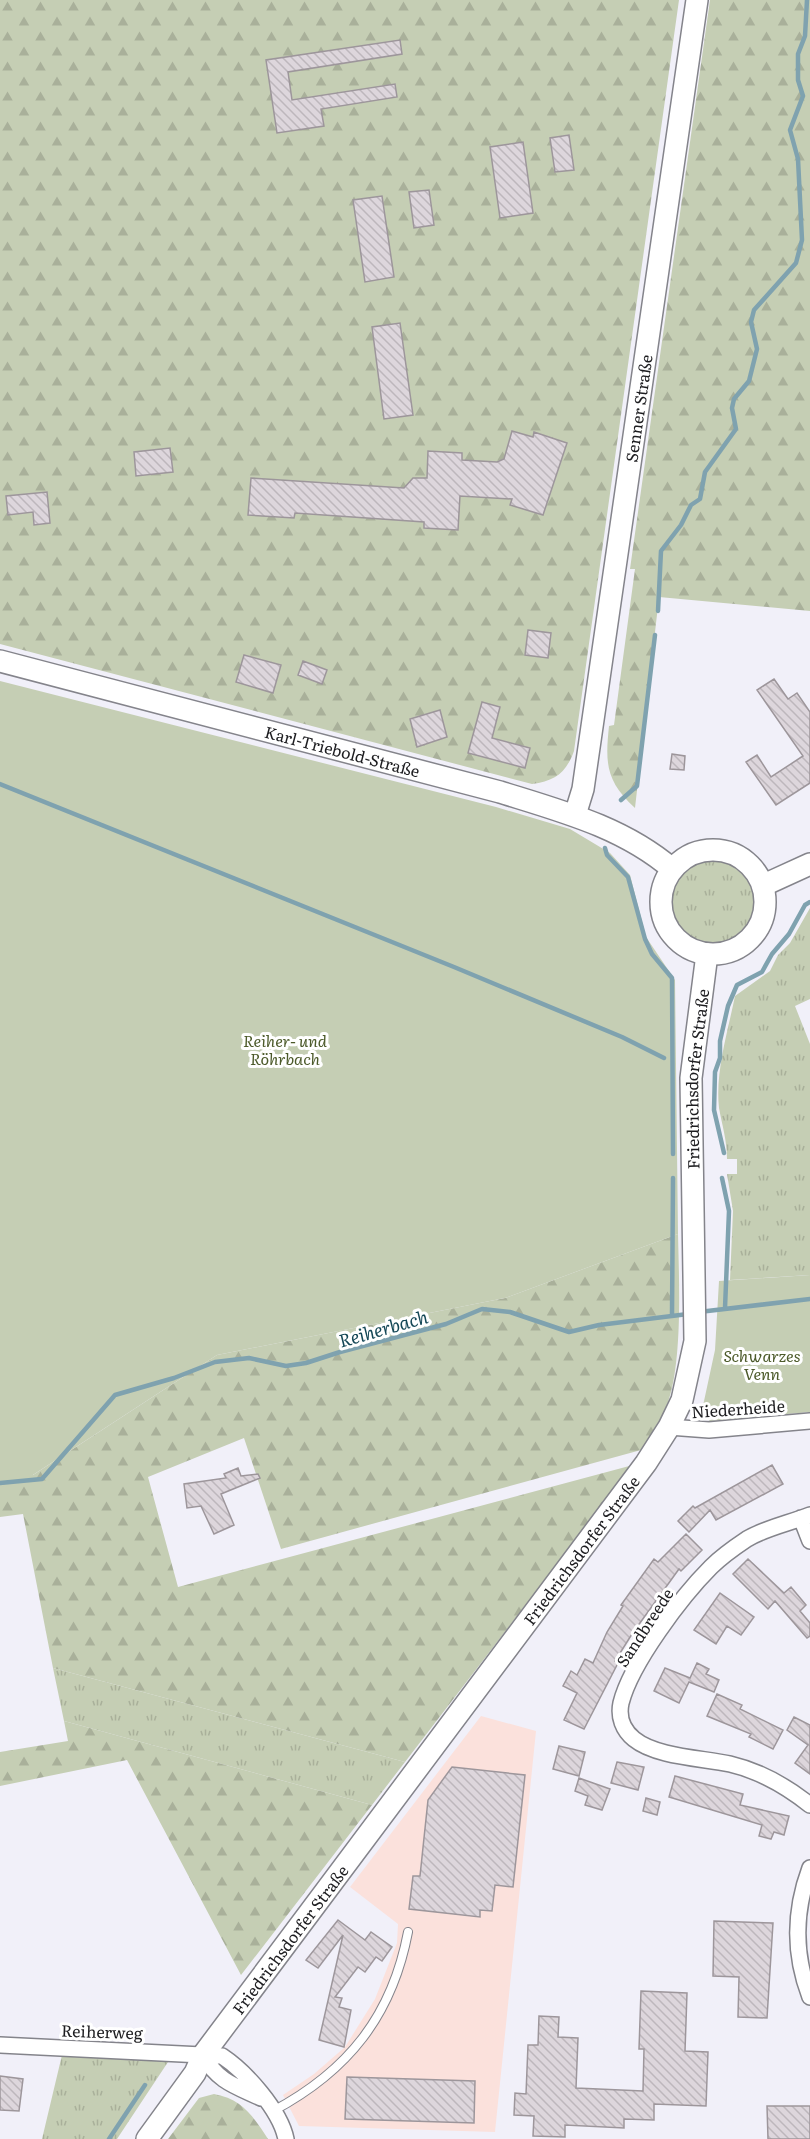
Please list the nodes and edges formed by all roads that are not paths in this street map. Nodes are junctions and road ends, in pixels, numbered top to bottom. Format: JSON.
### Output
{"nodes":[{"id":1,"x":697,"y":0,"type":"edge"},
{"id":2,"x":0,"y":661,"type":"edge"},
{"id":3,"x":575,"y":815,"type":"junction"},
{"id":4,"x":810,"y":864,"type":"edge"},
{"id":5,"x":672,"y":869,"type":"junction"},
{"id":6,"x":764,"y":885,"type":"junction"},
{"id":7,"x":707,"y":954,"type":"junction"},
{"id":8,"x":810,"y":1421,"type":"edge"},
{"id":9,"x":669,"y":1427,"type":"junction"},
{"id":10,"x":805,"y":1517,"type":"edge"},
{"id":11,"x":810,"y":1540,"type":"edge"},
{"id":12,"x":810,"y":1805,"type":"edge"},
{"id":13,"x":810,"y":1868,"type":"edge"},
{"id":14,"x":408,"y":1932,"type":"dead end"},
{"id":15,"x":810,"y":1997,"type":"edge"},
{"id":16,"x":0,"y":2045,"type":"edge"},
{"id":17,"x":203,"y":2055,"type":"junction"},
{"id":18,"x":268,"y":2105,"type":"junction"},
{"id":19,"x":132,"y":2139,"type":"edge"},
{"id":20,"x":147,"y":2139,"type":"edge"},
{"id":21,"x":286,"y":2139,"type":"edge"}],
"edges":[{"from":1,"to":3,"type":"main road","name":"Senner Straße"},
{"from":2,"to":3,"type":"main road","name":"Karl-Triebold-Straße"},
{"from":3,"to":5,"type":"main road","name":"Karl-Triebold-Straße"},
{"from":4,"to":6,"type":"main road"},
{"from":5,"to":6,"type":"main road"},
{"from":5,"to":7,"type":"main road"},
{"from":6,"to":7,"type":"main road"},
{"from":7,"to":9,"type":"main road","name":"Friedrichsdorfer Straße"},
{"from":8,"to":9,"type":"street","name":"Niederheide"},
{"from":9,"to":17,"type":"main road","name":"Friedrichsdorfer Straße"},
{"from":10,"to":11,"type":"street"},
{"from":10,"to":12,"type":"street","name":"Sandbreede"},
{"from":13,"to":15,"type":"street"},
{"from":14,"to":18,"type":"lane"},
{"from":16,"to":17,"type":"street","name":"Reiherweg"},
{"from":17,"to":18,"type":"street"},
{"from":17,"to":19,"type":"main road","name":"Friedrichsdorfer Straße"},
{"from":17,"to":20,"type":"main road","name":"Friedrichsdorfer Straße"},
{"from":18,"to":21,"type":"street"}]}
